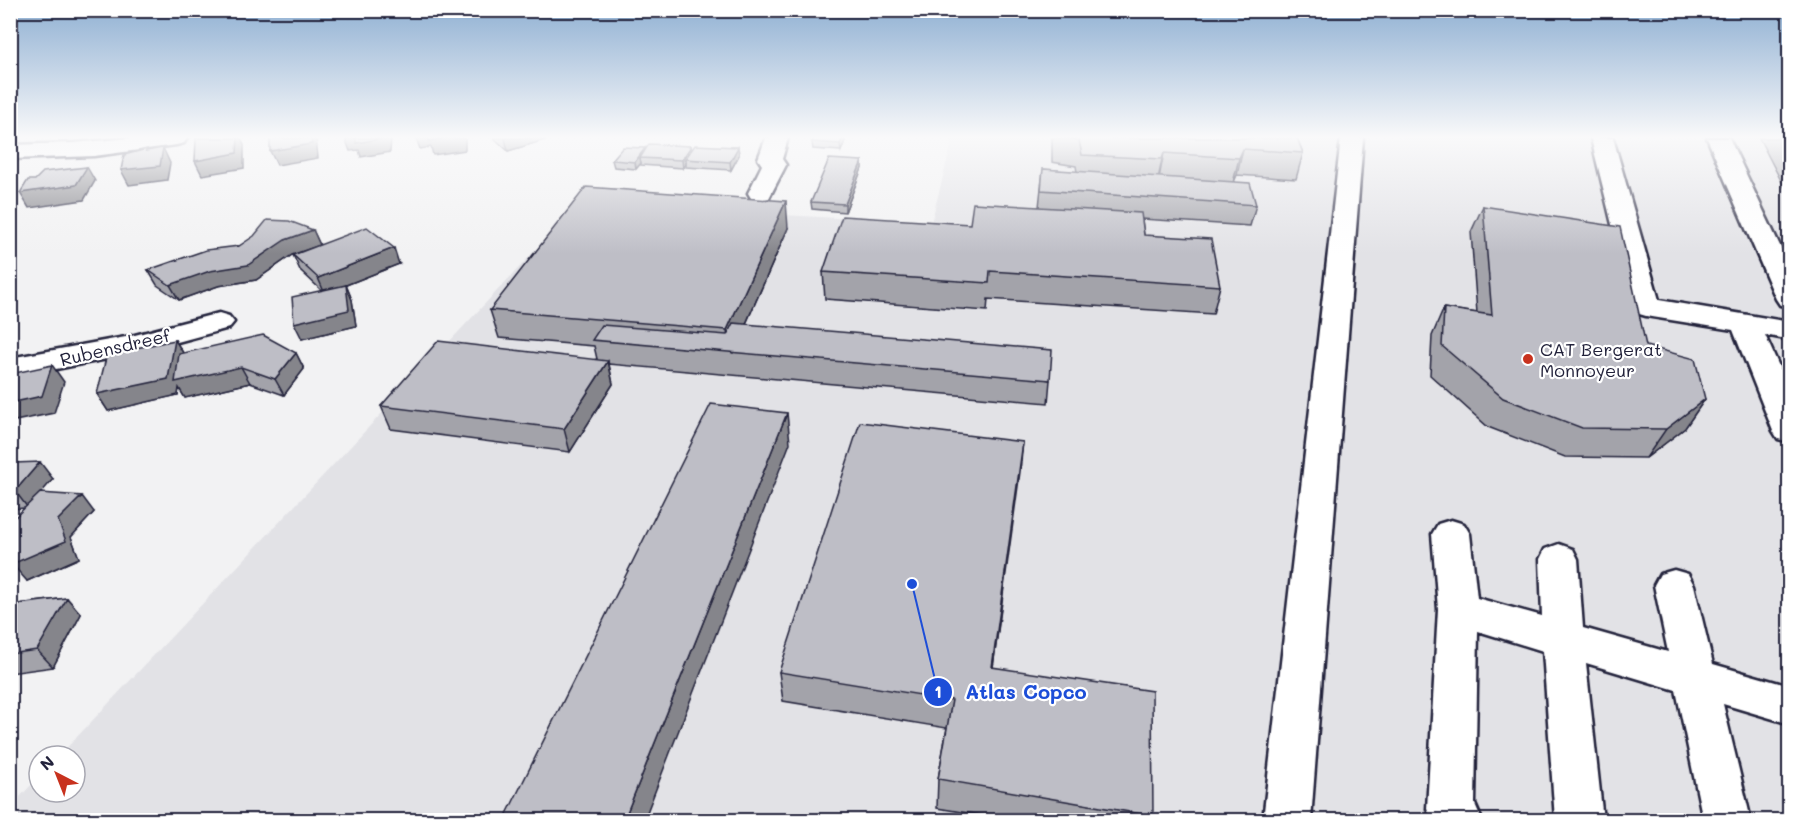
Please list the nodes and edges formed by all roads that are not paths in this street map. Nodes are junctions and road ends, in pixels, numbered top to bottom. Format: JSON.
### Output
{"nodes":[{"id":1,"x":768,"y":177,"type":"edge"},
{"id":2,"x":1348,"y":177,"type":"edge"},
{"id":3,"x":1612,"y":177,"type":"edge"},
{"id":4,"x":1735,"y":177,"type":"edge"},
{"id":5,"x":760,"y":194,"type":"dead end"},
{"id":6,"x":1790,"y":298,"type":"edge"},
{"id":7,"x":219,"y":322,"type":"dead end"},
{"id":8,"x":1745,"y":323,"type":"junction"},
{"id":9,"x":1790,"y":331,"type":"edge"},
{"id":10,"x":10,"y":368,"type":"edge"},
{"id":11,"x":1790,"y":431,"type":"edge"},
{"id":12,"x":1451,"y":534,"type":"dead end"},
{"id":13,"x":1559,"y":559,"type":"dead end"},
{"id":14,"x":1674,"y":585,"type":"dead end"},
{"id":15,"x":1458,"y":609,"type":"junction"},
{"id":16,"x":1563,"y":639,"type":"junction"},
{"id":17,"x":1695,"y":677,"type":"junction"},
{"id":18,"x":1790,"y":705,"type":"edge"},
{"id":19,"x":1287,"y":820,"type":"edge"},
{"id":20,"x":1458,"y":820,"type":"edge"},
{"id":21,"x":1579,"y":820,"type":"edge"},
{"id":22,"x":1727,"y":820,"type":"edge"}],
"edges":[{"from":1,"to":5,"type":"street"},
{"from":2,"to":19,"type":"street"},
{"from":3,"to":8,"type":"street"},
{"from":4,"to":6,"type":"street"},
{"from":7,"to":10,"type":"street","name":"Rubensdreef"},
{"from":8,"to":9,"type":"street"},
{"from":8,"to":11,"type":"street"},
{"from":12,"to":15,"type":"street"},
{"from":13,"to":16,"type":"street"},
{"from":14,"to":17,"type":"street"},
{"from":15,"to":16,"type":"street"},
{"from":15,"to":20,"type":"street"},
{"from":16,"to":17,"type":"street"},
{"from":16,"to":21,"type":"street"},
{"from":17,"to":18,"type":"street"},
{"from":17,"to":22,"type":"street"}]}
